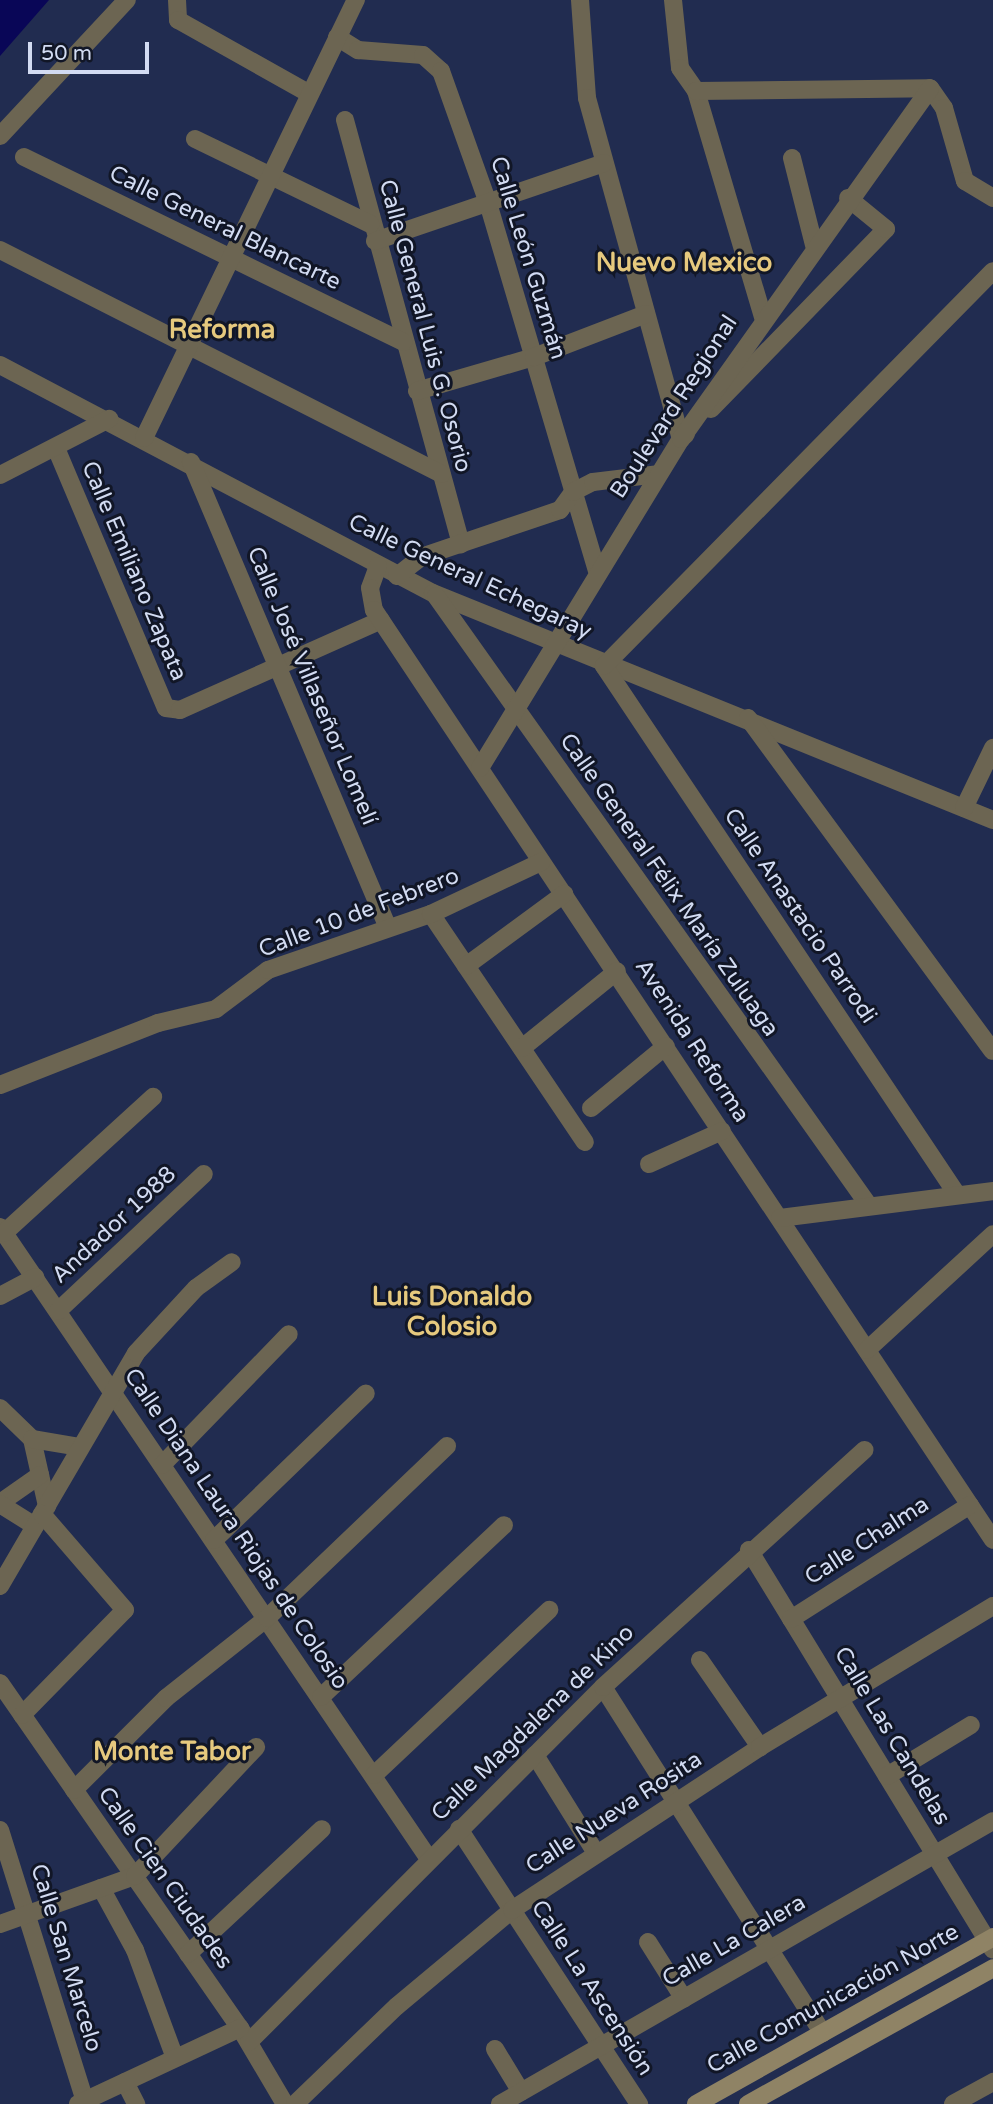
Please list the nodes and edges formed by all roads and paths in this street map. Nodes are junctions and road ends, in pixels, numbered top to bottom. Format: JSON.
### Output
{"nodes":[{"id":1,"x":127,"y":0,"type":"edge"},
{"id":2,"x":177,"y":0,"type":"edge"},
{"id":3,"x":580,"y":0,"type":"edge"},
{"id":4,"x":673,"y":0,"type":"edge"},
{"id":5,"x":349,"y":2,"type":"edge"},
{"id":6,"x":337,"y":37,"type":"junction"},
{"id":7,"x":930,"y":88,"type":"junction"},
{"id":8,"x":696,"y":90,"type":"junction"},
{"id":9,"x":308,"y":93,"type":"junction"},
{"id":10,"x":345,"y":120,"type":"dead end"},
{"id":11,"x":0,"y":136,"type":"edge"},
{"id":12,"x":195,"y":139,"type":"dead end"},
{"id":13,"x":24,"y":157,"type":"dead end"},
{"id":14,"x":792,"y":158,"type":"dead end"},
{"id":15,"x":604,"y":163,"type":"junction"},
{"id":16,"x":269,"y":175,"type":"junction"},
{"id":17,"x":848,"y":198,"type":"junction"},
{"id":18,"x":993,"y":198,"type":"edge"},
{"id":19,"x":488,"y":203,"type":"junction"},
{"id":20,"x":372,"y":233,"type":"junction"},
{"id":21,"x":814,"y":245,"type":"junction"},
{"id":22,"x":0,"y":250,"type":"edge"},
{"id":23,"x":230,"y":258,"type":"junction"},
{"id":24,"x":993,"y":271,"type":"edge"},
{"id":25,"x":646,"y":314,"type":"junction"},
{"id":26,"x":763,"y":317,"type":"junction"},
{"id":27,"x":403,"y":342,"type":"junction"},
{"id":28,"x":188,"y":346,"type":"junction"},
{"id":29,"x":534,"y":358,"type":"junction"},
{"id":30,"x":0,"y":365,"type":"edge"},
{"id":31,"x":417,"y":391,"type":"junction"},
{"id":32,"x":109,"y":419,"type":"junction"},
{"id":33,"x":144,"y":438,"type":"junction"},
{"id":34,"x":681,"y":439,"type":"junction"},
{"id":35,"x":56,"y":448,"type":"junction"},
{"id":36,"x":191,"y":462,"type":"junction"},
{"id":37,"x":441,"y":474,"type":"junction"},
{"id":38,"x":658,"y":474,"type":"junction"},
{"id":39,"x":0,"y":475,"type":"edge"},
{"id":40,"x":573,"y":492,"type":"junction"},
{"id":41,"x":461,"y":544,"type":"junction"},
{"id":42,"x":378,"y":566,"type":"junction"},
{"id":43,"x":597,"y":570,"type":"junction"},
{"id":44,"x":397,"y":576,"type":"junction"},
{"id":45,"x":433,"y":593,"type":"junction"},
{"id":46,"x":380,"y":620,"type":"junction"},
{"id":47,"x":551,"y":646,"type":"junction"},
{"id":48,"x":604,"y":666,"type":"junction"},
{"id":49,"x":277,"y":667,"type":"junction"},
{"id":50,"x":516,"y":706,"type":"junction"},
{"id":51,"x":748,"y":718,"type":"junction"},
{"id":52,"x":993,"y":748,"type":"edge"},
{"id":53,"x":480,"y":768,"type":"junction"},
{"id":54,"x":964,"y":808,"type":"junction"},
{"id":55,"x":993,"y":820,"type":"edge"},
{"id":56,"x":541,"y":862,"type":"junction"},
{"id":57,"x":564,"y":894,"type":"junction"},
{"id":58,"x":431,"y":914,"type":"junction"},
{"id":59,"x":388,"y":928,"type":"junction"},
{"id":60,"x":466,"y":966,"type":"junction"},
{"id":61,"x":617,"y":971,"type":"junction"},
{"id":62,"x":666,"y":1046,"type":"junction"},
{"id":63,"x":522,"y":1048,"type":"junction"},
{"id":64,"x":993,"y":1051,"type":"edge"},
{"id":65,"x":0,"y":1085,"type":"edge"},
{"id":66,"x":153,"y":1097,"type":"dead end"},
{"id":67,"x":591,"y":1108,"type":"dead end"},
{"id":68,"x":722,"y":1131,"type":"junction"},
{"id":69,"x":585,"y":1143,"type":"dead end"},
{"id":70,"x":649,"y":1164,"type":"dead end"},
{"id":71,"x":204,"y":1174,"type":"dead end"},
{"id":72,"x":993,"y":1191,"type":"edge"},
{"id":73,"x":956,"y":1193,"type":"junction"},
{"id":74,"x":867,"y":1203,"type":"junction"},
{"id":75,"x":780,"y":1218,"type":"junction"},
{"id":76,"x":2,"y":1230,"type":"edge"},
{"id":77,"x":993,"y":1234,"type":"edge"},
{"id":78,"x":232,"y":1262,"type":"dead end"},
{"id":79,"x":35,"y":1278,"type":"junction"},
{"id":80,"x":0,"y":1296,"type":"edge"},
{"id":81,"x":58,"y":1311,"type":"junction"},
{"id":82,"x":289,"y":1334,"type":"dead end"},
{"id":83,"x":867,"y":1350,"type":"junction"},
{"id":84,"x":113,"y":1391,"type":"junction"},
{"id":85,"x":366,"y":1393,"type":"dead end"},
{"id":86,"x":0,"y":1408,"type":"edge"},
{"id":87,"x":32,"y":1439,"type":"junction"},
{"id":88,"x":447,"y":1446,"type":"dead end"},
{"id":89,"x":80,"y":1447,"type":"junction"},
{"id":90,"x":864,"y":1450,"type":"dead end"},
{"id":91,"x":162,"y":1465,"type":"junction"},
{"id":92,"x":40,"y":1475,"type":"junction"},
{"id":93,"x":0,"y":1503,"type":"edge"},
{"id":94,"x":970,"y":1505,"type":"junction"},
{"id":95,"x":41,"y":1515,"type":"junction"},
{"id":96,"x":504,"y":1525,"type":"dead end"},
{"id":97,"x":214,"y":1540,"type":"junction"},
{"id":98,"x":993,"y":1540,"type":"edge"},
{"id":99,"x":749,"y":1550,"type":"junction"},
{"id":100,"x":0,"y":1586,"type":"edge"},
{"id":101,"x":993,"y":1606,"type":"edge"},
{"id":102,"x":549,"y":1610,"type":"dead end"},
{"id":103,"x":267,"y":1618,"type":"junction"},
{"id":104,"x":791,"y":1619,"type":"junction"},
{"id":105,"x":700,"y":1660,"type":"dead end"},
{"id":106,"x":0,"y":1683,"type":"edge"},
{"id":107,"x":603,"y":1687,"type":"junction"},
{"id":108,"x":321,"y":1697,"type":"junction"},
{"id":109,"x":839,"y":1698,"type":"junction"},
{"id":110,"x":22,"y":1715,"type":"junction"},
{"id":111,"x":971,"y":1725,"type":"dead end"},
{"id":112,"x":256,"y":1747,"type":"dead end"},
{"id":113,"x":760,"y":1747,"type":"junction"},
{"id":114,"x":534,"y":1755,"type":"junction"},
{"id":115,"x":374,"y":1775,"type":"junction"},
{"id":116,"x":887,"y":1776,"type":"junction"},
{"id":117,"x":74,"y":1790,"type":"junction"},
{"id":118,"x":676,"y":1801,"type":"junction"},
{"id":119,"x":993,"y":1821,"type":"edge"},
{"id":120,"x":322,"y":1829,"type":"dead end"},
{"id":121,"x":459,"y":1829,"type":"junction"},
{"id":122,"x":0,"y":1830,"type":"edge"},
{"id":123,"x":596,"y":1853,"type":"junction"},
{"id":124,"x":935,"y":1854,"type":"junction"},
{"id":125,"x":429,"y":1859,"type":"junction"},
{"id":126,"x":135,"y":1877,"type":"junction"},
{"id":127,"x":101,"y":1888,"type":"junction"},
{"id":128,"x":512,"y":1910,"type":"junction"},
{"id":129,"x":27,"y":1914,"type":"junction"},
{"id":130,"x":0,"y":1924,"type":"edge"},
{"id":131,"x":648,"y":1941,"type":"dead end"},
{"id":132,"x":991,"y":1942,"type":"edge"},
{"id":133,"x":770,"y":1949,"type":"junction"},
{"id":134,"x":188,"y":1954,"type":"junction"},
{"id":135,"x":993,"y":1968,"type":"edge"},
{"id":136,"x":684,"y":1999,"type":"junction"},
{"id":137,"x":823,"y":2033,"type":"junction"},
{"id":138,"x":244,"y":2035,"type":"junction"},
{"id":139,"x":601,"y":2046,"type":"junction"},
{"id":140,"x":495,"y":2049,"type":"dead end"},
{"id":141,"x":175,"y":2058,"type":"junction"},
{"id":142,"x":125,"y":2082,"type":"junction"},
{"id":143,"x":993,"y":2082,"type":"edge"},
{"id":144,"x":521,"y":2092,"type":"junction"},
{"id":145,"x":82,"y":2102,"type":"edge"},
{"id":146,"x":136,"y":2104,"type":"edge"},
{"id":147,"x":285,"y":2104,"type":"edge"},
{"id":148,"x":295,"y":2104,"type":"edge"},
{"id":149,"x":500,"y":2104,"type":"edge"},
{"id":150,"x":639,"y":2104,"type":"edge"},
{"id":151,"x":696,"y":2104,"type":"edge"},
{"id":152,"x":748,"y":2104,"type":"edge"},
{"id":153,"x":953,"y":2104,"type":"edge"}],
"edges":[{"from":1,"to":11,"type":"street"},
{"from":2,"to":9,"type":"street"},
{"from":3,"to":15,"type":"street"},
{"from":4,"to":8,"type":"street"},
{"from":5,"to":6,"type":"street"},
{"from":6,"to":9,"type":"street"},
{"from":6,"to":19,"type":"street","name":"Calle León Guzmán"},
{"from":7,"to":8,"type":"street"},
{"from":7,"to":17,"type":"street","name":"Boulevard Regional"},
{"from":7,"to":18,"type":"street"},
{"from":8,"to":26,"type":"street"},
{"from":9,"to":16,"type":"street"},
{"from":10,"to":20,"type":"street","name":"Calle General Luis G. Osorio"},
{"from":12,"to":16,"type":"street"},
{"from":13,"to":23,"type":"street","name":"Calle General Blancarte"},
{"from":14,"to":21,"type":"street"},
{"from":15,"to":19,"type":"street"},
{"from":15,"to":25,"type":"street"},
{"from":16,"to":20,"type":"street"},
{"from":16,"to":23,"type":"street"},
{"from":17,"to":21,"type":"street","name":"Boulevard Regional"},
{"from":17,"to":34,"type":"street"},
{"from":19,"to":20,"type":"street"},
{"from":19,"to":29,"type":"street","name":"Calle León Guzmán"},
{"from":20,"to":27,"type":"street","name":"Calle General Luis G. Osorio"},
{"from":21,"to":26,"type":"street","name":"Boulevard Regional"},
{"from":22,"to":28,"type":"street"},
{"from":23,"to":27,"type":"street","name":"Calle General Blancarte"},
{"from":23,"to":28,"type":"street"},
{"from":24,"to":48,"type":"street"},
{"from":25,"to":29,"type":"street"},
{"from":25,"to":34,"type":"street"},
{"from":26,"to":34,"type":"street","name":"Boulevard Regional"},
{"from":27,"to":31,"type":"street","name":"Calle General Luis G. Osorio"},
{"from":28,"to":33,"type":"street"},
{"from":28,"to":37,"type":"street"},
{"from":29,"to":31,"type":"street"},
{"from":29,"to":40,"type":"street","name":"Calle León Guzmán"},
{"from":30,"to":32,"type":"street","name":"Calle General Echegaray"},
{"from":31,"to":37,"type":"street","name":"Calle General Luis G. Osorio"},
{"from":32,"to":33,"type":"street","name":"Calle General Echegaray"},
{"from":32,"to":35,"type":"street"},
{"from":33,"to":36,"type":"street","name":"Calle General Echegaray"},
{"from":34,"to":38,"type":"street","name":"Boulevard Regional"},
{"from":35,"to":39,"type":"street"},
{"from":35,"to":49,"type":"street","name":"Calle Emiliano Zapata"},
{"from":36,"to":42,"type":"street","name":"Calle General Echegaray"},
{"from":36,"to":49,"type":"street","name":"Calle José Villaseñor Lomelí"},
{"from":37,"to":41,"type":"street","name":"Calle General Luis G. Osorio"},
{"from":38,"to":40,"type":"street"},
{"from":38,"to":43,"type":"street","name":"Boulevard Regional"},
{"from":40,"to":41,"type":"street"},
{"from":40,"to":43,"type":"street","name":"Calle León Guzmán"},
{"from":41,"to":44,"type":"street"},
{"from":42,"to":44,"type":"street","name":"Calle General Echegaray"},
{"from":42,"to":46,"type":"street","name":"Avenida Reforma"},
{"from":43,"to":47,"type":"street","name":"Boulevard Regional"},
{"from":44,"to":45,"type":"street","name":"Calle General Echegaray"},
{"from":45,"to":47,"type":"street","name":"Calle General Echegaray"},
{"from":45,"to":50,"type":"street","name":"Calle General Félix María Zuluaga"},
{"from":46,"to":49,"type":"street"},
{"from":46,"to":53,"type":"street","name":"Avenida Reforma"},
{"from":47,"to":48,"type":"street","name":"Calle General Echegaray"},
{"from":47,"to":50,"type":"street","name":"Boulevard Regional"},
{"from":48,"to":51,"type":"street","name":"Calle General Echegaray"},
{"from":48,"to":73,"type":"street","name":"Calle Anastacio Parrodi"},
{"from":49,"to":59,"type":"street","name":"Calle José Villaseñor Lomelí"},
{"from":50,"to":53,"type":"street","name":"Boulevard Regional"},
{"from":50,"to":74,"type":"street","name":"Calle General Félix María Zuluaga"},
{"from":51,"to":54,"type":"street","name":"Calle General Echegaray"},
{"from":51,"to":64,"type":"street"},
{"from":52,"to":54,"type":"street"},
{"from":53,"to":56,"type":"street","name":"Avenida Reforma"},
{"from":54,"to":55,"type":"street","name":"Calle General Echegaray"},
{"from":56,"to":57,"type":"street","name":"Avenida Reforma"},
{"from":56,"to":58,"type":"street","name":"Calle 10 de Febrero"},
{"from":57,"to":60,"type":"street"},
{"from":57,"to":61,"type":"street","name":"Avenida Reforma"},
{"from":58,"to":59,"type":"street","name":"Calle 10 de Febrero"},
{"from":58,"to":60,"type":"street"},
{"from":59,"to":65,"type":"street","name":"Calle 10 de Febrero"},
{"from":60,"to":63,"type":"street"},
{"from":61,"to":62,"type":"street","name":"Avenida Reforma"},
{"from":61,"to":63,"type":"street"},
{"from":62,"to":67,"type":"street"},
{"from":62,"to":68,"type":"street","name":"Avenida Reforma"},
{"from":63,"to":69,"type":"street"},
{"from":66,"to":76,"type":"street"},
{"from":68,"to":70,"type":"street"},
{"from":68,"to":75,"type":"street","name":"Avenida Reforma"},
{"from":71,"to":81,"type":"street","name":"Andador 1988"},
{"from":72,"to":73,"type":"street"},
{"from":73,"to":74,"type":"street"},
{"from":74,"to":75,"type":"street"},
{"from":75,"to":83,"type":"street","name":"Avenida Reforma"},
{"from":76,"to":79,"type":"street","name":"Calle Diana Laura Riojas de Colosio"},
{"from":77,"to":83,"type":"street"},
{"from":78,"to":84,"type":"street"},
{"from":79,"to":80,"type":"street"},
{"from":79,"to":81,"type":"street","name":"Calle Diana Laura Riojas de Colosio"},
{"from":81,"to":84,"type":"street","name":"Calle Diana Laura Riojas de Colosio"},
{"from":82,"to":91,"type":"street"},
{"from":83,"to":94,"type":"street","name":"Avenida Reforma"},
{"from":84,"to":89,"type":"street"},
{"from":84,"to":91,"type":"street","name":"Calle Diana Laura Riojas de Colosio"},
{"from":85,"to":97,"type":"street"},
{"from":86,"to":87,"type":"street"},
{"from":87,"to":89,"type":"street"},
{"from":87,"to":92,"type":"street"},
{"from":88,"to":103,"type":"street"},
{"from":89,"to":95,"type":"street"},
{"from":90,"to":99,"type":"street","name":"Calle Magdalena de Kino"},
{"from":91,"to":97,"type":"street","name":"Calle Diana Laura Riojas de Colosio"},
{"from":92,"to":93,"type":"street"},
{"from":92,"to":95,"type":"street"},
{"from":93,"to":95,"type":"street"},
{"from":94,"to":98,"type":"street","name":"Avenida Reforma"},
{"from":94,"to":104,"type":"street","name":"Calle Chalma"},
{"from":95,"to":100,"type":"street"},
{"from":95,"to":110,"type":"street"},
{"from":96,"to":108,"type":"street"},
{"from":97,"to":103,"type":"street","name":"Calle Diana Laura Riojas de Colosio"},
{"from":99,"to":104,"type":"street","name":"Calle Las Candelas"},
{"from":99,"to":107,"type":"street","name":"Calle Magdalena de Kino"},
{"from":101,"to":109,"type":"street","name":"Calle Nueva Rosita"},
{"from":102,"to":115,"type":"street"},
{"from":103,"to":108,"type":"street","name":"Calle Diana Laura Riojas de Colosio"},
{"from":103,"to":117,"type":"street"},
{"from":104,"to":109,"type":"street","name":"Calle Las Candelas"},
{"from":105,"to":113,"type":"street"},
{"from":106,"to":110,"type":"street","name":"Calle Cien Ciudades"},
{"from":107,"to":114,"type":"street","name":"Calle Magdalena de Kino"},
{"from":107,"to":118,"type":"street"},
{"from":108,"to":115,"type":"street","name":"Calle Diana Laura Riojas de Colosio"},
{"from":109,"to":113,"type":"street","name":"Calle Nueva Rosita"},
{"from":109,"to":116,"type":"street","name":"Calle Las Candelas"},
{"from":110,"to":117,"type":"street","name":"Calle Cien Ciudades"},
{"from":111,"to":116,"type":"street"},
{"from":112,"to":126,"type":"street"},
{"from":113,"to":118,"type":"street","name":"Calle Nueva Rosita"},
{"from":114,"to":121,"type":"street","name":"Calle Magdalena de Kino"},
{"from":114,"to":123,"type":"street"},
{"from":115,"to":125,"type":"street","name":"Calle Diana Laura Riojas de Colosio"},
{"from":116,"to":124,"type":"street","name":"Calle Las Candelas"},
{"from":117,"to":126,"type":"street","name":"Calle Cien Ciudades"},
{"from":118,"to":123,"type":"street","name":"Calle Nueva Rosita"},
{"from":118,"to":133,"type":"street"},
{"from":119,"to":124,"type":"street","name":"Calle La Calera"},
{"from":120,"to":134,"type":"street"},
{"from":121,"to":125,"type":"street","name":"Calle Magdalena de Kino"},
{"from":121,"to":128,"type":"street","name":"Calle La Ascensión"},
{"from":122,"to":129,"type":"street","name":"Calle San Marcelo"},
{"from":123,"to":128,"type":"street","name":"Calle Nueva Rosita"},
{"from":124,"to":132,"type":"street","name":"Calle Las Candelas"},
{"from":124,"to":133,"type":"street","name":"Calle La Calera"},
{"from":125,"to":138,"type":"street","name":"Calle Magdalena de Kino"},
{"from":126,"to":127,"type":"street"},
{"from":126,"to":134,"type":"street","name":"Calle Cien Ciudades"},
{"from":127,"to":129,"type":"street"},
{"from":127,"to":141,"type":"street"},
{"from":128,"to":139,"type":"street","name":"Calle La Ascensión"},
{"from":128,"to":148,"type":"street","name":"Calle Nueva Rosita"},
{"from":129,"to":130,"type":"street"},
{"from":129,"to":145,"type":"street","name":"Calle San Marcelo"},
{"from":131,"to":136,"type":"street"},
{"from":132,"to":137,"type":"street","name":"Calle Comunicación Norte"},
{"from":133,"to":136,"type":"street","name":"Calle La Calera"},
{"from":133,"to":137,"type":"street"},
{"from":134,"to":138,"type":"street","name":"Calle Cien Ciudades"},
{"from":135,"to":152,"type":"street"},
{"from":136,"to":139,"type":"street","name":"Calle La Calera"},
{"from":137,"to":151,"type":"street","name":"Calle Comunicación Norte"},
{"from":138,"to":141,"type":"street","name":"Calle Magdalena de Kino"},
{"from":138,"to":147,"type":"street","name":"Calle Cien Ciudades"},
{"from":139,"to":144,"type":"street","name":"Calle La Calera"},
{"from":139,"to":150,"type":"street","name":"Calle La Ascensión"},
{"from":140,"to":144,"type":"street"},
{"from":141,"to":142,"type":"street","name":"Calle Magdalena de Kino"},
{"from":142,"to":145,"type":"street","name":"Calle Magdalena de Kino"},
{"from":142,"to":146,"type":"street"},
{"from":143,"to":153,"type":"street"},
{"from":144,"to":149,"type":"street","name":"Calle La Calera"}]}
